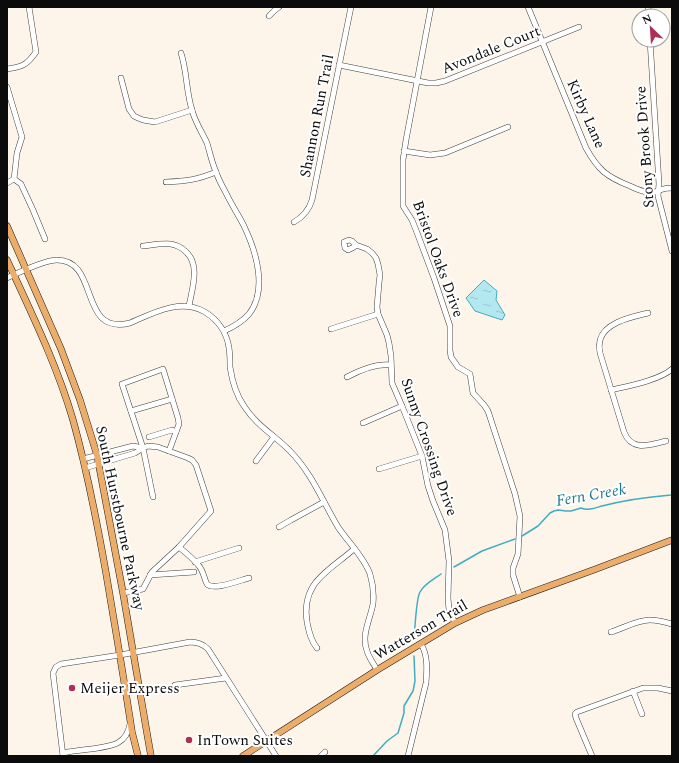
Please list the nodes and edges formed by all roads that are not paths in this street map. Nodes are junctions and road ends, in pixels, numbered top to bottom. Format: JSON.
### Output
{"nodes":[{"id":1,"x":29,"y":7,"type":"edge"},
{"id":2,"x":279,"y":7,"type":"edge"},
{"id":3,"x":350,"y":7,"type":"edge"},
{"id":4,"x":431,"y":7,"type":"edge"},
{"id":5,"x":528,"y":7,"type":"edge"},
{"id":6,"x":269,"y":16,"type":"dead end"},
{"id":7,"x":578,"y":27,"type":"dead end"},
{"id":8,"x":542,"y":42,"type":"junction"},
{"id":9,"x":650,"y":48,"type":"edge"},
{"id":10,"x":181,"y":53,"type":"dead end"},
{"id":11,"x":339,"y":65,"type":"junction"},
{"id":12,"x":7,"y":69,"type":"edge"},
{"id":13,"x":121,"y":78,"type":"dead end"},
{"id":14,"x":417,"y":81,"type":"junction"},
{"id":15,"x":7,"y":88,"type":"edge"},
{"id":16,"x":192,"y":110,"type":"junction"},
{"id":17,"x":508,"y":126,"type":"dead end"},
{"id":18,"x":404,"y":151,"type":"junction"},
{"id":19,"x":216,"y":172,"type":"junction"},
{"id":20,"x":14,"y":179,"type":"junction"},
{"id":21,"x":166,"y":182,"type":"dead end"},
{"id":22,"x":7,"y":183,"type":"edge"},
{"id":23,"x":672,"y":188,"type":"edge"},
{"id":24,"x":658,"y":191,"type":"junction"},
{"id":25,"x":294,"y":222,"type":"dead end"},
{"id":26,"x":7,"y":226,"type":"edge"},
{"id":27,"x":45,"y":239,"type":"dead end"},
{"id":28,"x":356,"y":245,"type":"dead end"},
{"id":29,"x":143,"y":246,"type":"dead end"},
{"id":30,"x":672,"y":251,"type":"edge"},
{"id":31,"x":7,"y":260,"type":"edge"},
{"id":32,"x":26,"y":270,"type":"junction"},
{"id":33,"x":14,"y":275,"type":"junction"},
{"id":34,"x":7,"y":278,"type":"edge"},
{"id":35,"x":189,"y":306,"type":"junction"},
{"id":36,"x":648,"y":313,"type":"dead end"},
{"id":37,"x":378,"y":314,"type":"junction"},
{"id":38,"x":331,"y":329,"type":"dead end"},
{"id":39,"x":224,"y":331,"type":"junction"},
{"id":40,"x":391,"y":365,"type":"junction"},
{"id":41,"x":672,"y":369,"type":"edge"},
{"id":42,"x":347,"y":377,"type":"dead end"},
{"id":43,"x":611,"y":390,"type":"junction"},
{"id":44,"x":172,"y":398,"type":"junction"},
{"id":45,"x":402,"y":406,"type":"junction"},
{"id":46,"x":131,"y":411,"type":"junction"},
{"id":47,"x":363,"y":423,"type":"dead end"},
{"id":48,"x":176,"y":432,"type":"junction"},
{"id":49,"x":149,"y":437,"type":"dead end"},
{"id":50,"x":274,"y":437,"type":"junction"},
{"id":51,"x":666,"y":441,"type":"dead end"},
{"id":52,"x":143,"y":448,"type":"junction"},
{"id":53,"x":169,"y":451,"type":"junction"},
{"id":54,"x":97,"y":455,"type":"junction"},
{"id":55,"x":422,"y":456,"type":"junction"},
{"id":56,"x":83,"y":459,"type":"junction"},
{"id":57,"x":256,"y":461,"type":"dead end"},
{"id":58,"x":98,"y":464,"type":"junction"},
{"id":59,"x":85,"y":468,"type":"junction"},
{"id":60,"x":379,"y":469,"type":"dead end"},
{"id":61,"x":153,"y":497,"type":"dead end"},
{"id":62,"x":324,"y":502,"type":"junction"},
{"id":63,"x":279,"y":527,"type":"dead end"},
{"id":64,"x":672,"y":540,"type":"edge"},
{"id":65,"x":179,"y":547,"type":"junction"},
{"id":66,"x":239,"y":548,"type":"dead end"},
{"id":67,"x":354,"y":549,"type":"junction"},
{"id":68,"x":195,"y":562,"type":"junction"},
{"id":69,"x":194,"y":572,"type":"dead end"},
{"id":70,"x":150,"y":575,"type":"junction"},
{"id":71,"x":249,"y":578,"type":"dead end"},
{"id":72,"x":123,"y":593,"type":"junction"},
{"id":73,"x":520,"y":597,"type":"junction"},
{"id":74,"x":455,"y":623,"type":"junction"},
{"id":75,"x":672,"y":624,"type":"edge"},
{"id":76,"x":611,"y":632,"type":"dead end"},
{"id":77,"x":420,"y":644,"type":"junction"},
{"id":78,"x":317,"y":648,"type":"dead end"},
{"id":79,"x":133,"y":653,"type":"junction"},
{"id":80,"x":120,"y":655,"type":"junction"},
{"id":81,"x":377,"y":670,"type":"junction"},
{"id":82,"x":226,"y":678,"type":"junction"},
{"id":83,"x":175,"y":685,"type":"dead end"},
{"id":84,"x":672,"y":691,"type":"edge"},
{"id":85,"x":634,"y":692,"type":"junction"},
{"id":86,"x":642,"y":714,"type":"dead end"},
{"id":87,"x":130,"y":719,"type":"junction"},
{"id":88,"x":266,"y":741,"type":"junction"},
{"id":89,"x":63,"y":754,"type":"edge"},
{"id":90,"x":138,"y":756,"type":"edge"},
{"id":91,"x":152,"y":756,"type":"edge"},
{"id":92,"x":243,"y":756,"type":"edge"},
{"id":93,"x":276,"y":756,"type":"edge"},
{"id":94,"x":408,"y":756,"type":"edge"},
{"id":95,"x":592,"y":756,"type":"edge"}],
"edges":[{"from":1,"to":12,"type":"street"},
{"from":2,"to":6,"type":"street"},
{"from":3,"to":11,"type":"street","name":"Shannon Run Trail"},
{"from":4,"to":14,"type":"street","name":"Bristol Oaks Drive"},
{"from":5,"to":8,"type":"street","name":"Kirby Lane"},
{"from":7,"to":8,"type":"street","name":"Avondale Court"},
{"from":8,"to":14,"type":"street","name":"Avondale Court"},
{"from":8,"to":24,"type":"street","name":"Kirby Lane"},
{"from":9,"to":24,"type":"street","name":"Stony Brook Drive"},
{"from":10,"to":16,"type":"street"},
{"from":11,"to":14,"type":"street","name":"Avondale Court"},
{"from":11,"to":25,"type":"street","name":"Shannon Run Trail"},
{"from":13,"to":16,"type":"street"},
{"from":14,"to":18,"type":"street","name":"Bristol Oaks Drive"},
{"from":15,"to":20,"type":"street"},
{"from":16,"to":19,"type":"street"},
{"from":17,"to":18,"type":"street"},
{"from":18,"to":73,"type":"street","name":"Bristol Oaks Drive"},
{"from":19,"to":21,"type":"street"},
{"from":19,"to":39,"type":"street"},
{"from":20,"to":22,"type":"street"},
{"from":20,"to":27,"type":"street"},
{"from":23,"to":24,"type":"street","name":"Kirby Lane"},
{"from":24,"to":30,"type":"street","name":"Stony Brook Drive"},
{"from":26,"to":32,"type":"main road","name":"South Hurstbourne Parkway"},
{"from":28,"to":37,"type":"street","name":"Sunny Crossing Drive"},
{"from":29,"to":35,"type":"street"},
{"from":31,"to":33,"type":"main road","name":"South Hurstbourne Parkway"},
{"from":32,"to":33,"type":"street"},
{"from":32,"to":35,"type":"street"},
{"from":32,"to":54,"type":"main road","name":"South Hurstbourne Parkway"},
{"from":33,"to":34,"type":"street"},
{"from":33,"to":56,"type":"main road","name":"South Hurstbourne Parkway"},
{"from":35,"to":39,"type":"street"},
{"from":36,"to":43,"type":"street"},
{"from":37,"to":38,"type":"street"},
{"from":37,"to":40,"type":"street","name":"Sunny Crossing Drive"},
{"from":39,"to":50,"type":"street"},
{"from":40,"to":42,"type":"street"},
{"from":40,"to":45,"type":"street","name":"Sunny Crossing Drive"},
{"from":41,"to":43,"type":"street"},
{"from":43,"to":51,"type":"street"},
{"from":44,"to":46,"type":"street"},
{"from":44,"to":46,"type":"street"},
{"from":44,"to":48,"type":"street"},
{"from":45,"to":47,"type":"street"},
{"from":45,"to":55,"type":"street","name":"Sunny Crossing Drive"},
{"from":46,"to":52,"type":"street"},
{"from":48,"to":49,"type":"street"},
{"from":48,"to":53,"type":"street"},
{"from":50,"to":57,"type":"street"},
{"from":50,"to":62,"type":"street"},
{"from":52,"to":53,"type":"street"},
{"from":52,"to":54,"type":"street"},
{"from":52,"to":58,"type":"street"},
{"from":52,"to":61,"type":"street"},
{"from":53,"to":65,"type":"street"},
{"from":54,"to":56,"type":"street"},
{"from":54,"to":58,"type":"main road","name":"South Hurstbourne Parkway"},
{"from":55,"to":60,"type":"street"},
{"from":55,"to":74,"type":"street","name":"Sunny Crossing Drive"},
{"from":56,"to":59,"type":"main road","name":"South Hurstbourne Parkway"},
{"from":58,"to":59,"type":"street"},
{"from":58,"to":72,"type":"main road","name":"South Hurstbourne Parkway"},
{"from":59,"to":80,"type":"main road","name":"South Hurstbourne Parkway"},
{"from":62,"to":63,"type":"street"},
{"from":62,"to":67,"type":"street"},
{"from":64,"to":73,"type":"main road","name":"Watterson Trail"},
{"from":65,"to":68,"type":"street"},
{"from":65,"to":70,"type":"street"},
{"from":66,"to":68,"type":"street"},
{"from":67,"to":78,"type":"street"},
{"from":67,"to":81,"type":"street"},
{"from":68,"to":71,"type":"street"},
{"from":69,"to":70,"type":"street"},
{"from":70,"to":72,"type":"street"},
{"from":72,"to":79,"type":"main road","name":"South Hurstbourne Parkway"},
{"from":73,"to":74,"type":"main road","name":"Watterson Trail"},
{"from":74,"to":77,"type":"main road","name":"Watterson Trail"},
{"from":75,"to":76,"type":"street"},
{"from":77,"to":81,"type":"main road","name":"Watterson Trail"},
{"from":77,"to":94,"type":"street"},
{"from":79,"to":80,"type":"street"},
{"from":79,"to":82,"type":"street"},
{"from":79,"to":91,"type":"main road","name":"South Hurstbourne Parkway"},
{"from":80,"to":87,"type":"main road","name":"South Hurstbourne Parkway"},
{"from":80,"to":89,"type":"street"},
{"from":81,"to":88,"type":"main road","name":"Watterson Trail"},
{"from":82,"to":83,"type":"street"},
{"from":82,"to":88,"type":"street"},
{"from":84,"to":85,"type":"street"},
{"from":85,"to":86,"type":"street"},
{"from":85,"to":95,"type":"street"},
{"from":87,"to":89,"type":"street"},
{"from":87,"to":90,"type":"main road","name":"South Hurstbourne Parkway"},
{"from":88,"to":92,"type":"main road","name":"Watterson Trail"},
{"from":88,"to":93,"type":"street"}]}
